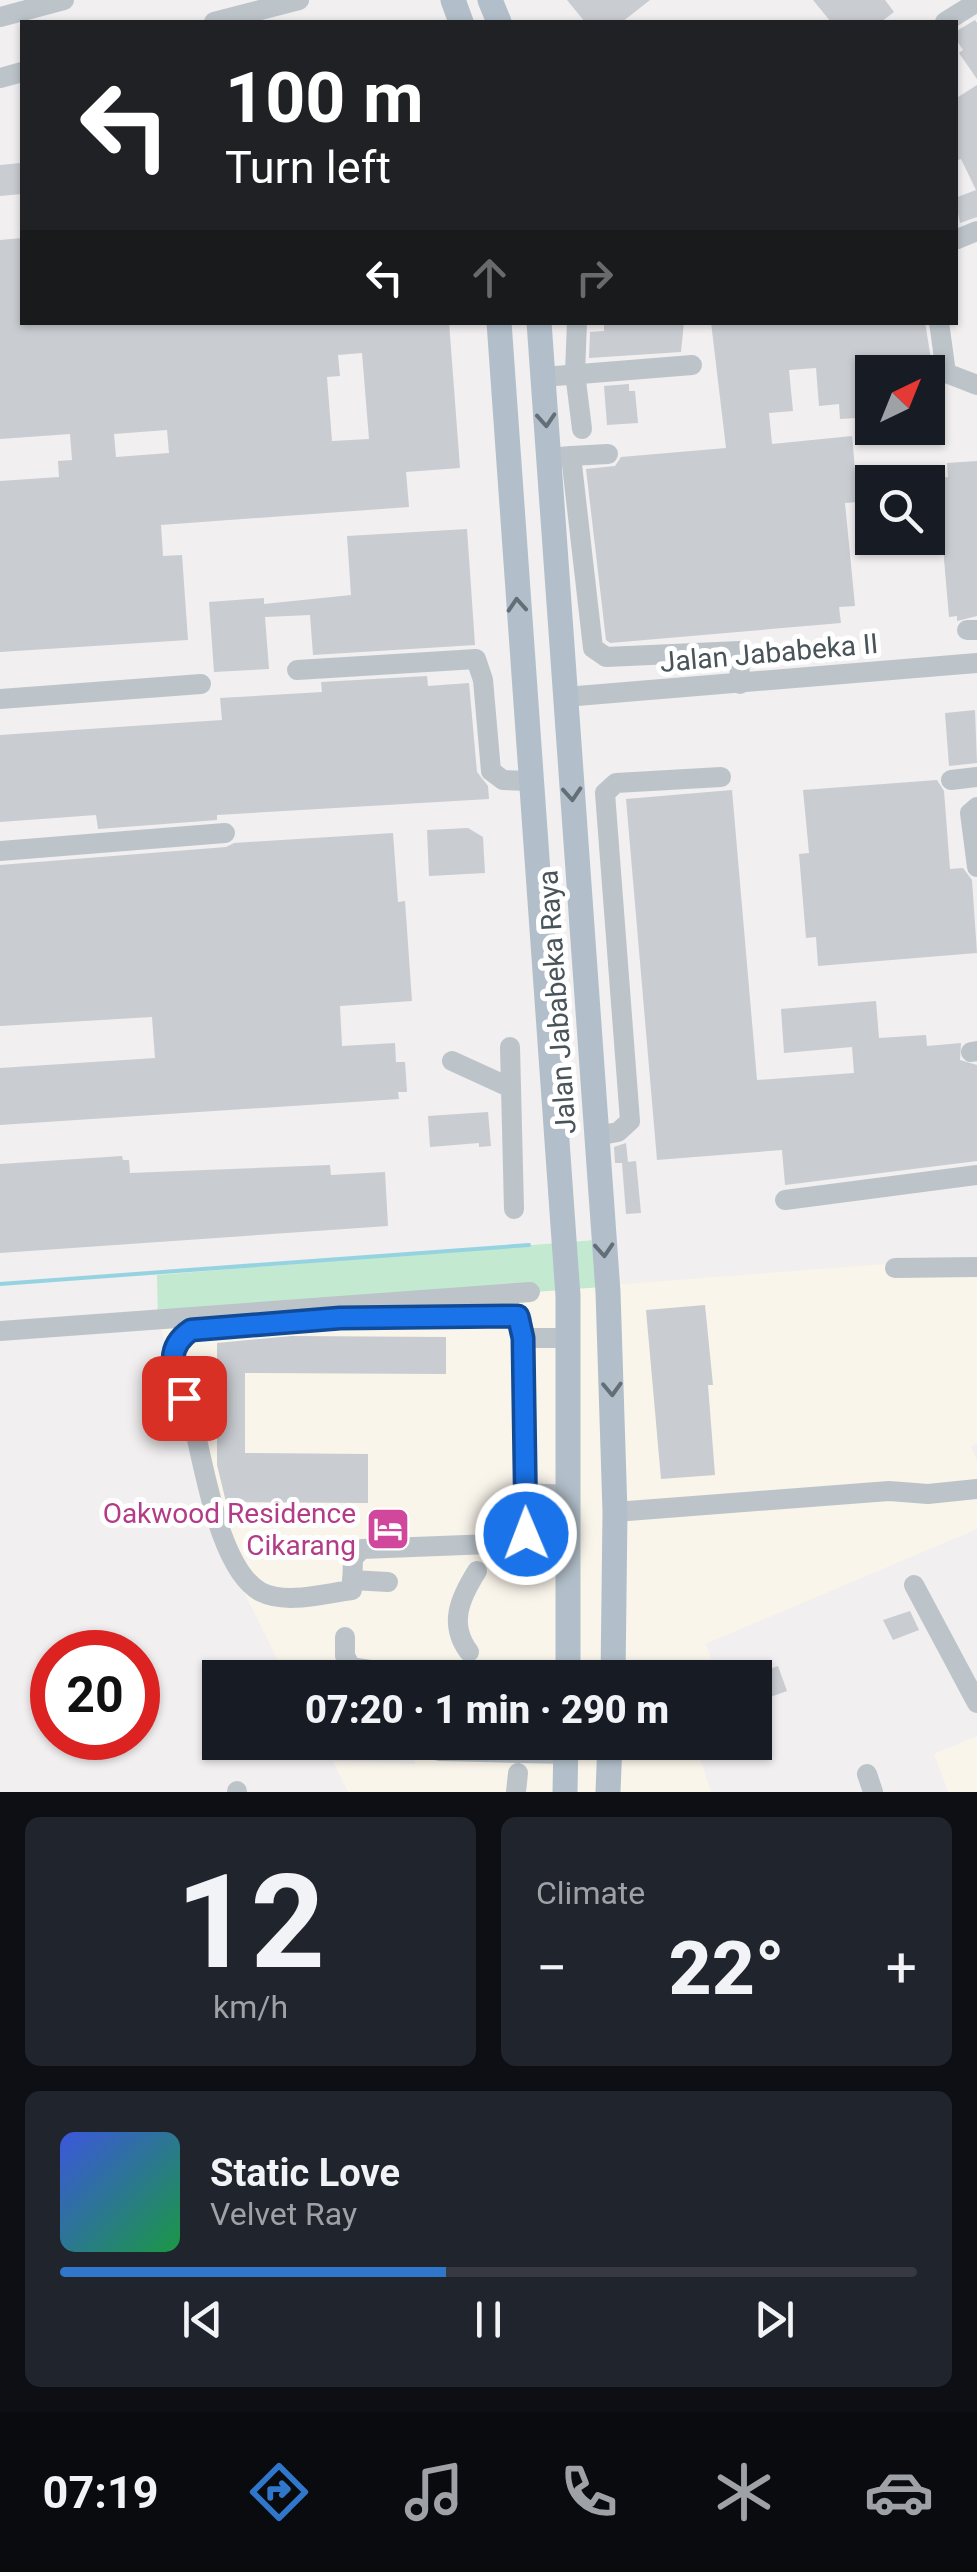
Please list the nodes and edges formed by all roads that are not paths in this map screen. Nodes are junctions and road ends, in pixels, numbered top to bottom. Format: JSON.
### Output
{"nodes":[{"id":1,"x":64,"y":0,"type":"edge"},
{"id":2,"x":299,"y":0,"type":"edge"},
{"id":3,"x":977,"y":2,"type":"edge"},
{"id":4,"x":0,"y":17,"type":"edge"},
{"id":5,"x":222,"y":20,"type":"edge"},
{"id":6,"x":948,"y":20,"type":"edge"},
{"id":7,"x":499,"y":325,"type":"edge"},
{"id":8,"x":539,"y":325,"type":"edge"},
{"id":9,"x":577,"y":325,"type":"edge"},
{"id":10,"x":939,"y":325,"type":"edge"},
{"id":11,"x":692,"y":365,"type":"dead end"},
{"id":12,"x":575,"y":373,"type":"junction"},
{"id":13,"x":543,"y":377,"type":"junction"},
{"id":14,"x":977,"y":385,"type":"edge"},
{"id":15,"x":582,"y":429,"type":"dead end"},
{"id":16,"x":608,"y":454,"type":"dead end"},
{"id":17,"x":559,"y":457,"type":"junction"},
{"id":18,"x":977,"y":664,"type":"edge"},
{"id":19,"x":297,"y":670,"type":"dead end"},
{"id":20,"x":201,"y":684,"type":"dead end"},
{"id":21,"x":740,"y":684,"type":"junction"},
{"id":22,"x":565,"y":696,"type":"junction"},
{"id":23,"x":0,"y":699,"type":"edge"},
{"id":24,"x":523,"y":702,"type":"junction"},
{"id":25,"x":722,"y":777,"type":"dead end"},
{"id":26,"x":977,"y":778,"type":"edge"},
{"id":27,"x":951,"y":780,"type":"dead end"},
{"id":28,"x":529,"y":781,"type":"junction"},
{"id":29,"x":977,"y":807,"type":"edge"},
{"id":30,"x":226,"y":833,"type":"dead end"},
{"id":31,"x":0,"y":851,"type":"edge"},
{"id":32,"x":977,"y":868,"type":"edge"},
{"id":33,"x":510,"y":1047,"type":"dead end"},
{"id":34,"x":452,"y":1061,"type":"dead end"},
{"id":35,"x":511,"y":1088,"type":"junction"},
{"id":36,"x":596,"y":1136,"type":"junction"},
{"id":37,"x":977,"y":1176,"type":"edge"},
{"id":38,"x":785,"y":1200,"type":"dead end"},
{"id":39,"x":514,"y":1209,"type":"dead end"},
{"id":40,"x":977,"y":1267,"type":"edge"},
{"id":41,"x":896,"y":1268,"type":"dead end"},
{"id":42,"x":530,"y":1292,"type":"dead end"},
{"id":43,"x":0,"y":1331,"type":"edge"},
{"id":44,"x":523,"y":1338,"type":"junction"},
{"id":45,"x":569,"y":1338,"type":"junction"},
{"id":46,"x":977,"y":1489,"type":"edge"},
{"id":47,"x":525,"y":1492,"type":"junction"},
{"id":48,"x":570,"y":1495,"type":"junction"},
{"id":49,"x":615,"y":1512,"type":"junction"},
{"id":50,"x":477,"y":1571,"type":"dead end"},
{"id":51,"x":914,"y":1584,"type":"dead end"},
{"id":52,"x":352,"y":1585,"type":"junction"},
{"id":53,"x":388,"y":1586,"type":"dead end"},
{"id":54,"x":345,"y":1637,"type":"dead end"},
{"id":55,"x":469,"y":1652,"type":"dead end"},
{"id":56,"x":348,"y":1660,"type":"edge"},
{"id":57,"x":568,"y":1660,"type":"edge"},
{"id":58,"x":613,"y":1660,"type":"edge"},
{"id":59,"x":977,"y":1704,"type":"edge"},
{"id":60,"x":490,"y":1760,"type":"edge"},
{"id":61,"x":565,"y":1760,"type":"edge"},
{"id":62,"x":609,"y":1760,"type":"edge"},
{"id":63,"x":519,"y":1765,"type":"edge"},
{"id":64,"x":564,"y":1792,"type":"edge"},
{"id":65,"x":608,"y":1792,"type":"edge"}],
"edges":[{"from":1,"to":4,"type":"street"},
{"from":2,"to":5,"type":"street"},
{"from":3,"to":6,"type":"street"},
{"from":24,"to":7,"type":"main road","name":"Jalan Jababeka Raya","one_way":true},
{"from":8,"to":13,"type":"main road","name":"Jalan Jababeka Raya"},
{"from":9,"to":12,"type":"street"},
{"from":10,"to":14,"type":"street"},
{"from":11,"to":12,"type":"street"},
{"from":12,"to":13,"type":"street"},
{"from":12,"to":15,"type":"street"},
{"from":13,"to":17,"type":"main road","name":"Jalan Jababeka Raya","one_way":true},
{"from":16,"to":17,"type":"street"},
{"from":17,"to":21,"type":"street"},
{"from":17,"to":22,"type":"main road","name":"Jalan Jababeka Raya"},
{"from":18,"to":21,"type":"street","name":"Jalan Jababeka II"},
{"from":19,"to":28,"type":"street"},
{"from":20,"to":23,"type":"street"},
{"from":21,"to":22,"type":"street","name":"Jalan Jababeka II"},
{"from":22,"to":24,"type":"main road"},
{"from":22,"to":36,"type":"main road","name":"Jalan Jababeka Raya","one_way":true},
{"from":24,"to":28,"type":"main road","name":"Jalan Jababeka Raya"},
{"from":25,"to":36,"type":"street"},
{"from":26,"to":27,"type":"street"},
{"from":28,"to":45,"type":"main road","name":"Jalan Jababeka Raya"},
{"from":29,"to":32,"type":"street"},
{"from":30,"to":31,"type":"street"},
{"from":33,"to":35,"type":"street"},
{"from":34,"to":35,"type":"street"},
{"from":35,"to":39,"type":"street"},
{"from":36,"to":49,"type":"main road","name":"Jalan Jababeka Raya","one_way":true},
{"from":37,"to":38,"type":"street"},
{"from":40,"to":41,"type":"street"},
{"from":42,"to":43,"type":"street"},
{"from":44,"to":45,"type":"street"},
{"from":44,"to":47,"type":"street"},
{"from":44,"to":52,"type":"street"},
{"from":45,"to":48,"type":"main road","name":"Jalan Jababeka Raya"},
{"from":46,"to":49,"type":"street"},
{"from":47,"to":48,"type":"street"},
{"from":47,"to":52,"type":"street"},
{"from":48,"to":57,"type":"main road","name":"Jalan Jababeka Raya"},
{"from":49,"to":58,"type":"main road","name":"Jalan Jababeka Raya"},
{"from":50,"to":55,"type":"street"},
{"from":51,"to":59,"type":"street"},
{"from":52,"to":53,"type":"street"},
{"from":54,"to":56,"type":"street"},
{"from":60,"to":63,"type":"street"},
{"from":61,"to":64,"type":"main road"},
{"from":62,"to":65,"type":"main road"}]}
